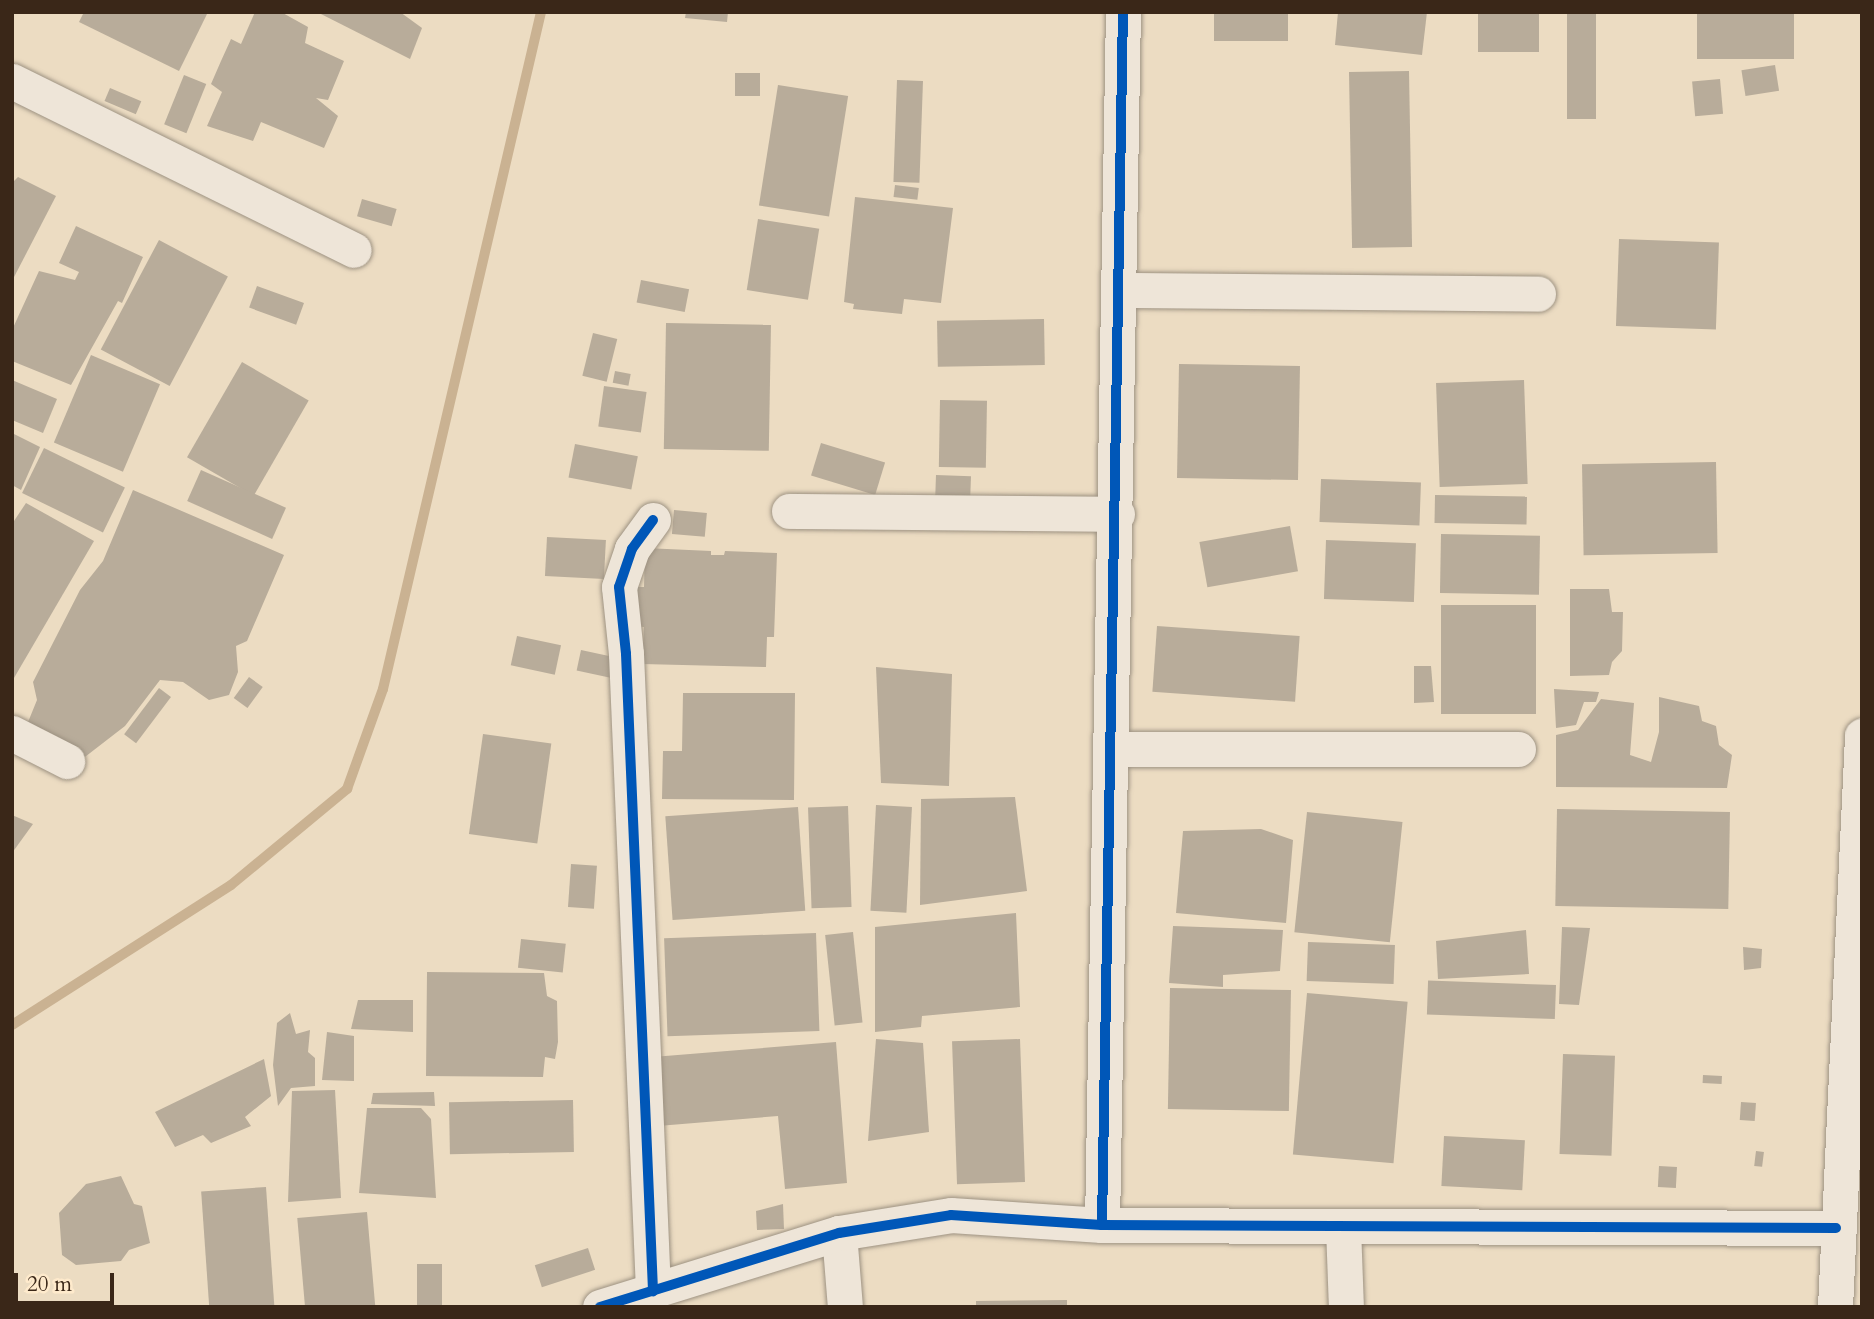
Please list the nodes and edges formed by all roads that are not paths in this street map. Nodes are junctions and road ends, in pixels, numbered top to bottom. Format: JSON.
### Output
{"nodes":[{"id":1,"x":1123,"y":12,"type":"edge"},
{"id":2,"x":12,"y":81,"type":"edge"},
{"id":3,"x":354,"y":250,"type":"dead end"},
{"id":4,"x":1121,"y":290,"type":"junction"},
{"id":5,"x":1538,"y":294,"type":"dead end"},
{"id":6,"x":789,"y":511,"type":"dead end"},
{"id":7,"x":1116,"y":514,"type":"junction"},
{"id":8,"x":653,"y":520,"type":"dead end"},
{"id":9,"x":12,"y":733,"type":"edge"},
{"id":10,"x":1862,"y":736,"type":"edge"},
{"id":11,"x":1112,"y":749,"type":"junction"},
{"id":12,"x":1518,"y":749,"type":"dead end"},
{"id":13,"x":67,"y":761,"type":"dead end"},
{"id":14,"x":1102,"y":1226,"type":"junction"},
{"id":15,"x":1343,"y":1227,"type":"junction"},
{"id":16,"x":1836,"y":1228,"type":"junction"},
{"id":17,"x":839,"y":1233,"type":"junction"},
{"id":18,"x":653,"y":1290,"type":"junction"},
{"id":19,"x":600,"y":1307,"type":"edge"},
{"id":20,"x":845,"y":1307,"type":"edge"},
{"id":21,"x":1346,"y":1307,"type":"edge"},
{"id":22,"x":1835,"y":1307,"type":"edge"}],
"edges":[{"from":1,"to":4,"type":"street"},
{"from":2,"to":3,"type":"street"},
{"from":4,"to":5,"type":"street"},
{"from":4,"to":7,"type":"street"},
{"from":6,"to":7,"type":"street"},
{"from":7,"to":11,"type":"street"},
{"from":8,"to":18,"type":"street"},
{"from":9,"to":13,"type":"street"},
{"from":10,"to":16,"type":"street"},
{"from":11,"to":12,"type":"street"},
{"from":11,"to":14,"type":"street"},
{"from":14,"to":15,"type":"street"},
{"from":14,"to":17,"type":"street"},
{"from":15,"to":16,"type":"street"},
{"from":15,"to":21,"type":"street"},
{"from":16,"to":22,"type":"street"},
{"from":17,"to":18,"type":"street"},
{"from":17,"to":20,"type":"street"},
{"from":18,"to":19,"type":"street"}]}
